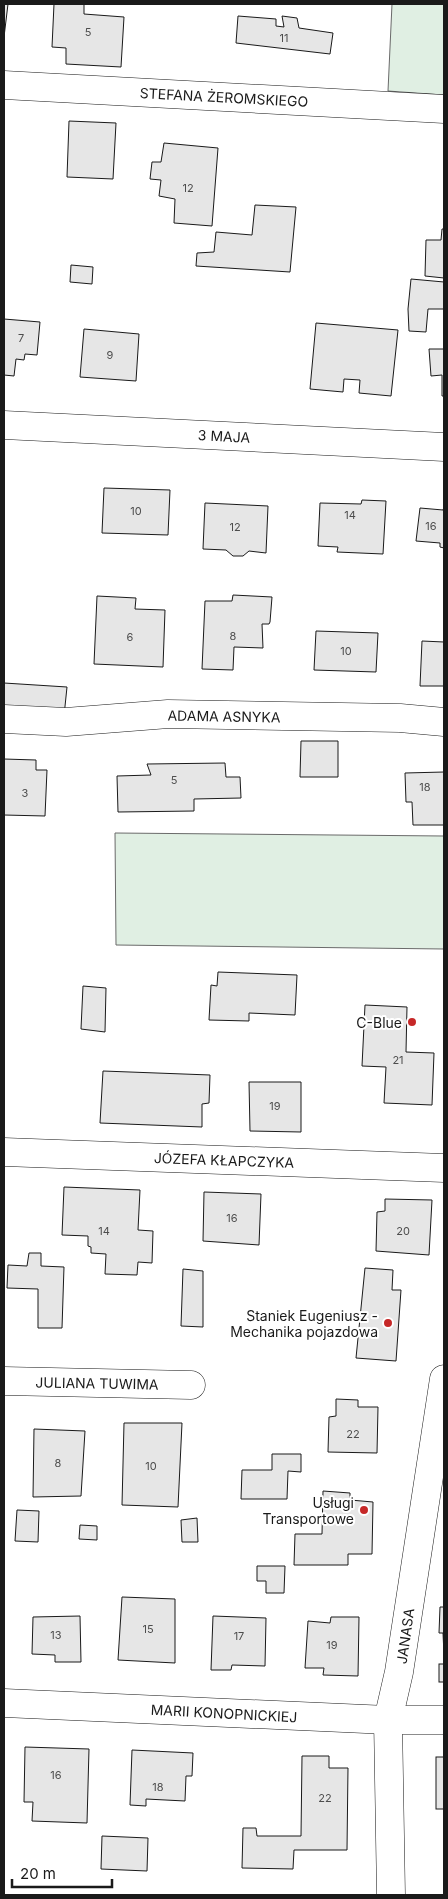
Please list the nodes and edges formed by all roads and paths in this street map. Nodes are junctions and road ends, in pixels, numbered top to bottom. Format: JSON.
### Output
{"nodes":[{"id":1,"x":4,"y":85,"type":"edge"},
{"id":2,"x":444,"y":108,"type":"edge"},
{"id":3,"x":4,"y":426,"type":"edge"},
{"id":4,"x":444,"y":447,"type":"edge"},
{"id":5,"x":4,"y":719,"type":"edge"},
{"id":6,"x":444,"y":722,"type":"edge"},
{"id":7,"x":4,"y":1152,"type":"edge"},
{"id":8,"x":444,"y":1168,"type":"edge"},
{"id":9,"x":444,"y":1379,"type":"edge"},
{"id":10,"x":4,"y":1381,"type":"edge"},
{"id":11,"x":191,"y":1386,"type":"dead end"},
{"id":12,"x":4,"y":1703,"type":"edge"},
{"id":13,"x":388,"y":1720,"type":"junction"},
{"id":14,"x":444,"y":1720,"type":"edge"},
{"id":15,"x":391,"y":1895,"type":"edge"}],
"edges":[{"from":1,"to":2,"type":"street","name":"STEFANA ŻEROMSKIEGO"},
{"from":3,"to":4,"type":"street","name":"3 MAJA"},
{"from":5,"to":6,"type":"street","name":"ADAMA ASNYKA"},
{"from":7,"to":8,"type":"street","name":"JÓZEFA KŁAPCZYKA"},
{"from":9,"to":13,"type":"street","name":"JANASA"},
{"from":10,"to":11,"type":"street","name":"JULIANA TUWIMA"},
{"from":12,"to":13,"type":"street","name":"MARII KONOPNICKIEJ"},
{"from":13,"to":14,"type":"street","name":"MARII KONOPNICKIEJ"},
{"from":13,"to":15,"type":"street","name":"JANASA"}]}
